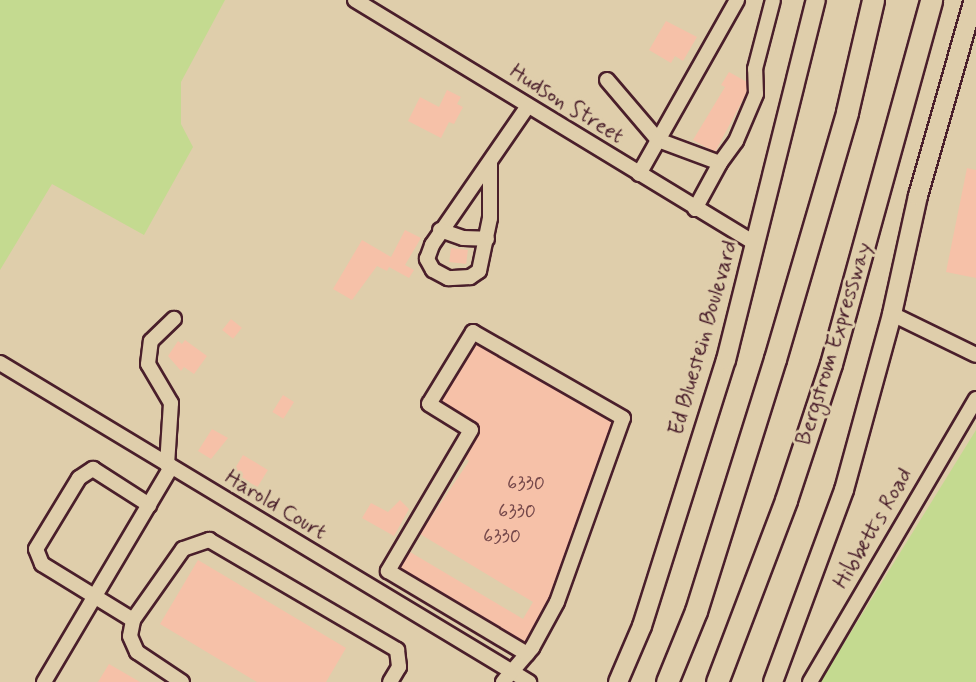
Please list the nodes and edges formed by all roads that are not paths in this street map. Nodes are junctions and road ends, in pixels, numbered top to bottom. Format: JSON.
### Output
{"nodes":[{"id":1,"x":355,"y":0,"type":"edge"},
{"id":2,"x":737,"y":0,"type":"edge"},
{"id":3,"x":773,"y":0,"type":"edge"},
{"id":4,"x":816,"y":0,"type":"edge"},
{"id":5,"x":873,"y":0,"type":"edge"},
{"id":6,"x":932,"y":0,"type":"edge"},
{"id":7,"x":974,"y":0,"type":"edge"},
{"id":8,"x":972,"y":21,"type":"edge"},
{"id":9,"x":607,"y":80,"type":"dead end"},
{"id":10,"x":528,"y":106,"type":"junction"},
{"id":11,"x":658,"y":140,"type":"junction"},
{"id":12,"x":490,"y":163,"type":"junction"},
{"id":13,"x":720,"y":163,"type":"junction"},
{"id":14,"x":639,"y":174,"type":"junction"},
{"id":15,"x":695,"y":209,"type":"junction"},
{"id":16,"x":440,"y":230,"type":"junction"},
{"id":17,"x":488,"y":239,"type":"junction"},
{"id":18,"x":756,"y":244,"type":"junction"},
{"id":19,"x":892,"y":314,"type":"junction"},
{"id":20,"x":174,"y":320,"type":"dead end"},
{"id":21,"x":976,"y":353,"type":"edge"},
{"id":22,"x":0,"y":363,"type":"edge"},
{"id":23,"x":976,"y":399,"type":"edge"},
{"id":24,"x":169,"y":466,"type":"junction"},
{"id":25,"x":149,"y":505,"type":"junction"},
{"id":26,"x":94,"y":597,"type":"junction"},
{"id":27,"x":133,"y":620,"type":"junction"},
{"id":28,"x":527,"y":654,"type":"junction"},
{"id":29,"x":506,"y":677,"type":"edge"},
{"id":30,"x":44,"y":682,"type":"edge"},
{"id":31,"x":182,"y":682,"type":"edge"},
{"id":32,"x":390,"y":682,"type":"edge"},
{"id":33,"x":530,"y":682,"type":"edge"},
{"id":34,"x":618,"y":682,"type":"edge"},
{"id":35,"x":667,"y":682,"type":"edge"},
{"id":36,"x":717,"y":682,"type":"edge"},
{"id":37,"x":773,"y":682,"type":"edge"},
{"id":38,"x":810,"y":682,"type":"edge"}],
"edges":[{"from":1,"to":10,"type":"street","name":"Hudson Street"},
{"from":2,"to":11,"type":"street"},
{"from":3,"to":13,"type":"street"},
{"from":4,"to":18,"type":"main road","name":"Ed Bluestein Boulevard"},
{"from":5,"to":35,"type":"highway"},
{"from":6,"to":36,"type":"highway","name":"Bergstrom Expressway"},
{"from":7,"to":8,"type":"main road"},
{"from":8,"to":19,"type":"main road"},
{"from":9,"to":11,"type":"street"},
{"from":10,"to":12,"type":"street"},
{"from":10,"to":14,"type":"street","name":"Hudson Street"},
{"from":11,"to":13,"type":"street"},
{"from":11,"to":14,"type":"street"},
{"from":12,"to":16,"type":"street"},
{"from":12,"to":17,"type":"street"},
{"from":13,"to":15,"type":"street"},
{"from":14,"to":15,"type":"street","name":"Hudson Street"},
{"from":15,"to":18,"type":"street","name":"Hudson Street"},
{"from":16,"to":17,"type":"street"},
{"from":16,"to":17,"type":"street"},
{"from":18,"to":34,"type":"main road","name":"Ed Bluestein Boulevard"},
{"from":19,"to":21,"type":"street"},
{"from":19,"to":37,"type":"main road"},
{"from":20,"to":24,"type":"street"},
{"from":22,"to":24,"type":"street","name":"Harold Court"},
{"from":23,"to":38,"type":"street","name":"Hibbetts Road"},
{"from":24,"to":25,"type":"street"},
{"from":24,"to":29,"type":"street","name":"Harold Court"},
{"from":25,"to":26,"type":"street"},
{"from":25,"to":26,"type":"street"},
{"from":26,"to":27,"type":"street"},
{"from":26,"to":30,"type":"street"},
{"from":27,"to":31,"type":"street"},
{"from":27,"to":32,"type":"street"},
{"from":28,"to":28,"type":"street"},
{"from":28,"to":29,"type":"street"},
{"from":29,"to":33,"type":"street","name":"Harold Court"}]}
